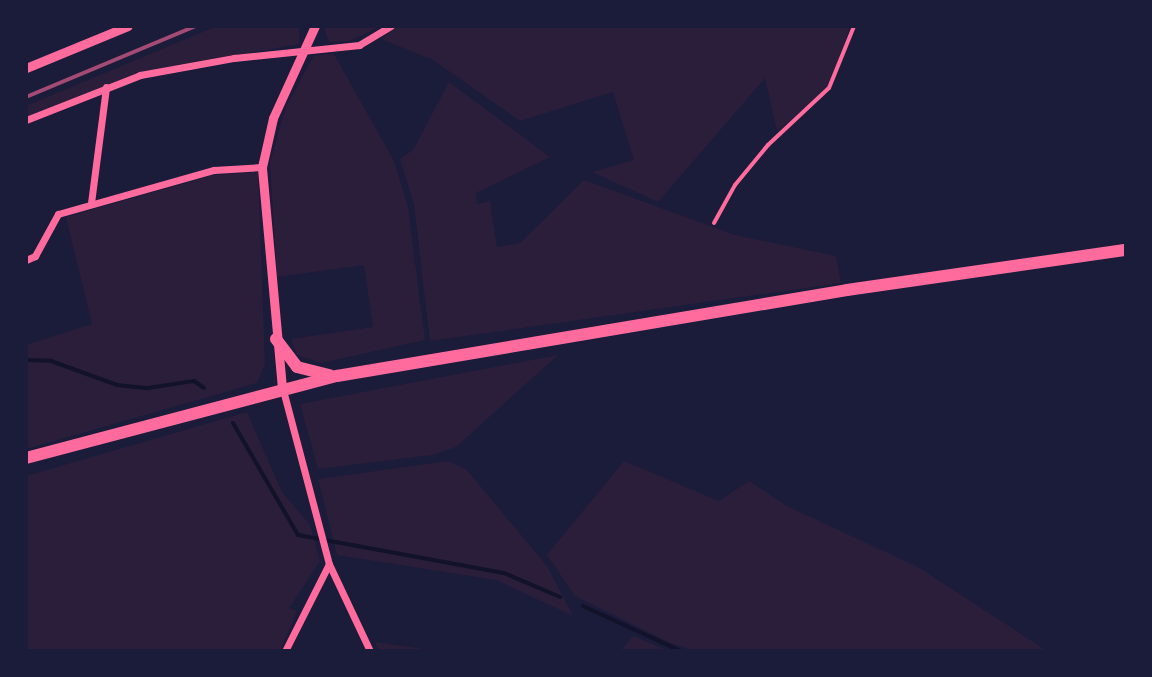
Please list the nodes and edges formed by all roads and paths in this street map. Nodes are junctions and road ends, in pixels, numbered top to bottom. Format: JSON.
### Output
{"nodes":[{"id":1,"x":128,"y":26,"type":"edge"},
{"id":2,"x":315,"y":26,"type":"edge"},
{"id":3,"x":391,"y":26,"type":"edge"},
{"id":4,"x":854,"y":26,"type":"edge"},
{"id":5,"x":307,"y":49,"type":"junction"},
{"id":6,"x":26,"y":68,"type":"edge"},
{"id":7,"x":106,"y":87,"type":"junction"},
{"id":8,"x":26,"y":120,"type":"edge"},
{"id":9,"x":262,"y":167,"type":"junction"},
{"id":10,"x":91,"y":203,"type":"junction"},
{"id":11,"x":714,"y":223,"type":"dead end"},
{"id":12,"x":1126,"y":250,"type":"edge"},
{"id":13,"x":26,"y":260,"type":"edge"},
{"id":14,"x":276,"y":339,"type":"junction"},
{"id":15,"x":337,"y":376,"type":"junction"},
{"id":16,"x":282,"y":388,"type":"junction"},
{"id":17,"x":26,"y":458,"type":"edge"},
{"id":18,"x":329,"y":564,"type":"junction"},
{"id":19,"x":285,"y":651,"type":"edge"},
{"id":20,"x":370,"y":651,"type":"edge"}],
"edges":[{"from":1,"to":6,"type":"street"},
{"from":2,"to":5,"type":"street"},
{"from":3,"to":5,"type":"street"},
{"from":4,"to":11,"type":"lane"},
{"from":5,"to":7,"type":"street"},
{"from":5,"to":9,"type":"street"},
{"from":7,"to":8,"type":"street"},
{"from":7,"to":10,"type":"street"},
{"from":9,"to":10,"type":"street"},
{"from":9,"to":14,"type":"street"},
{"from":10,"to":13,"type":"street"},
{"from":12,"to":15,"type":"main road"},
{"from":14,"to":15,"type":"main road"},
{"from":14,"to":16,"type":"street"},
{"from":15,"to":16,"type":"main road"},
{"from":16,"to":17,"type":"main road"},
{"from":16,"to":18,"type":"street"},
{"from":18,"to":19,"type":"street"},
{"from":18,"to":20,"type":"street"}]}
